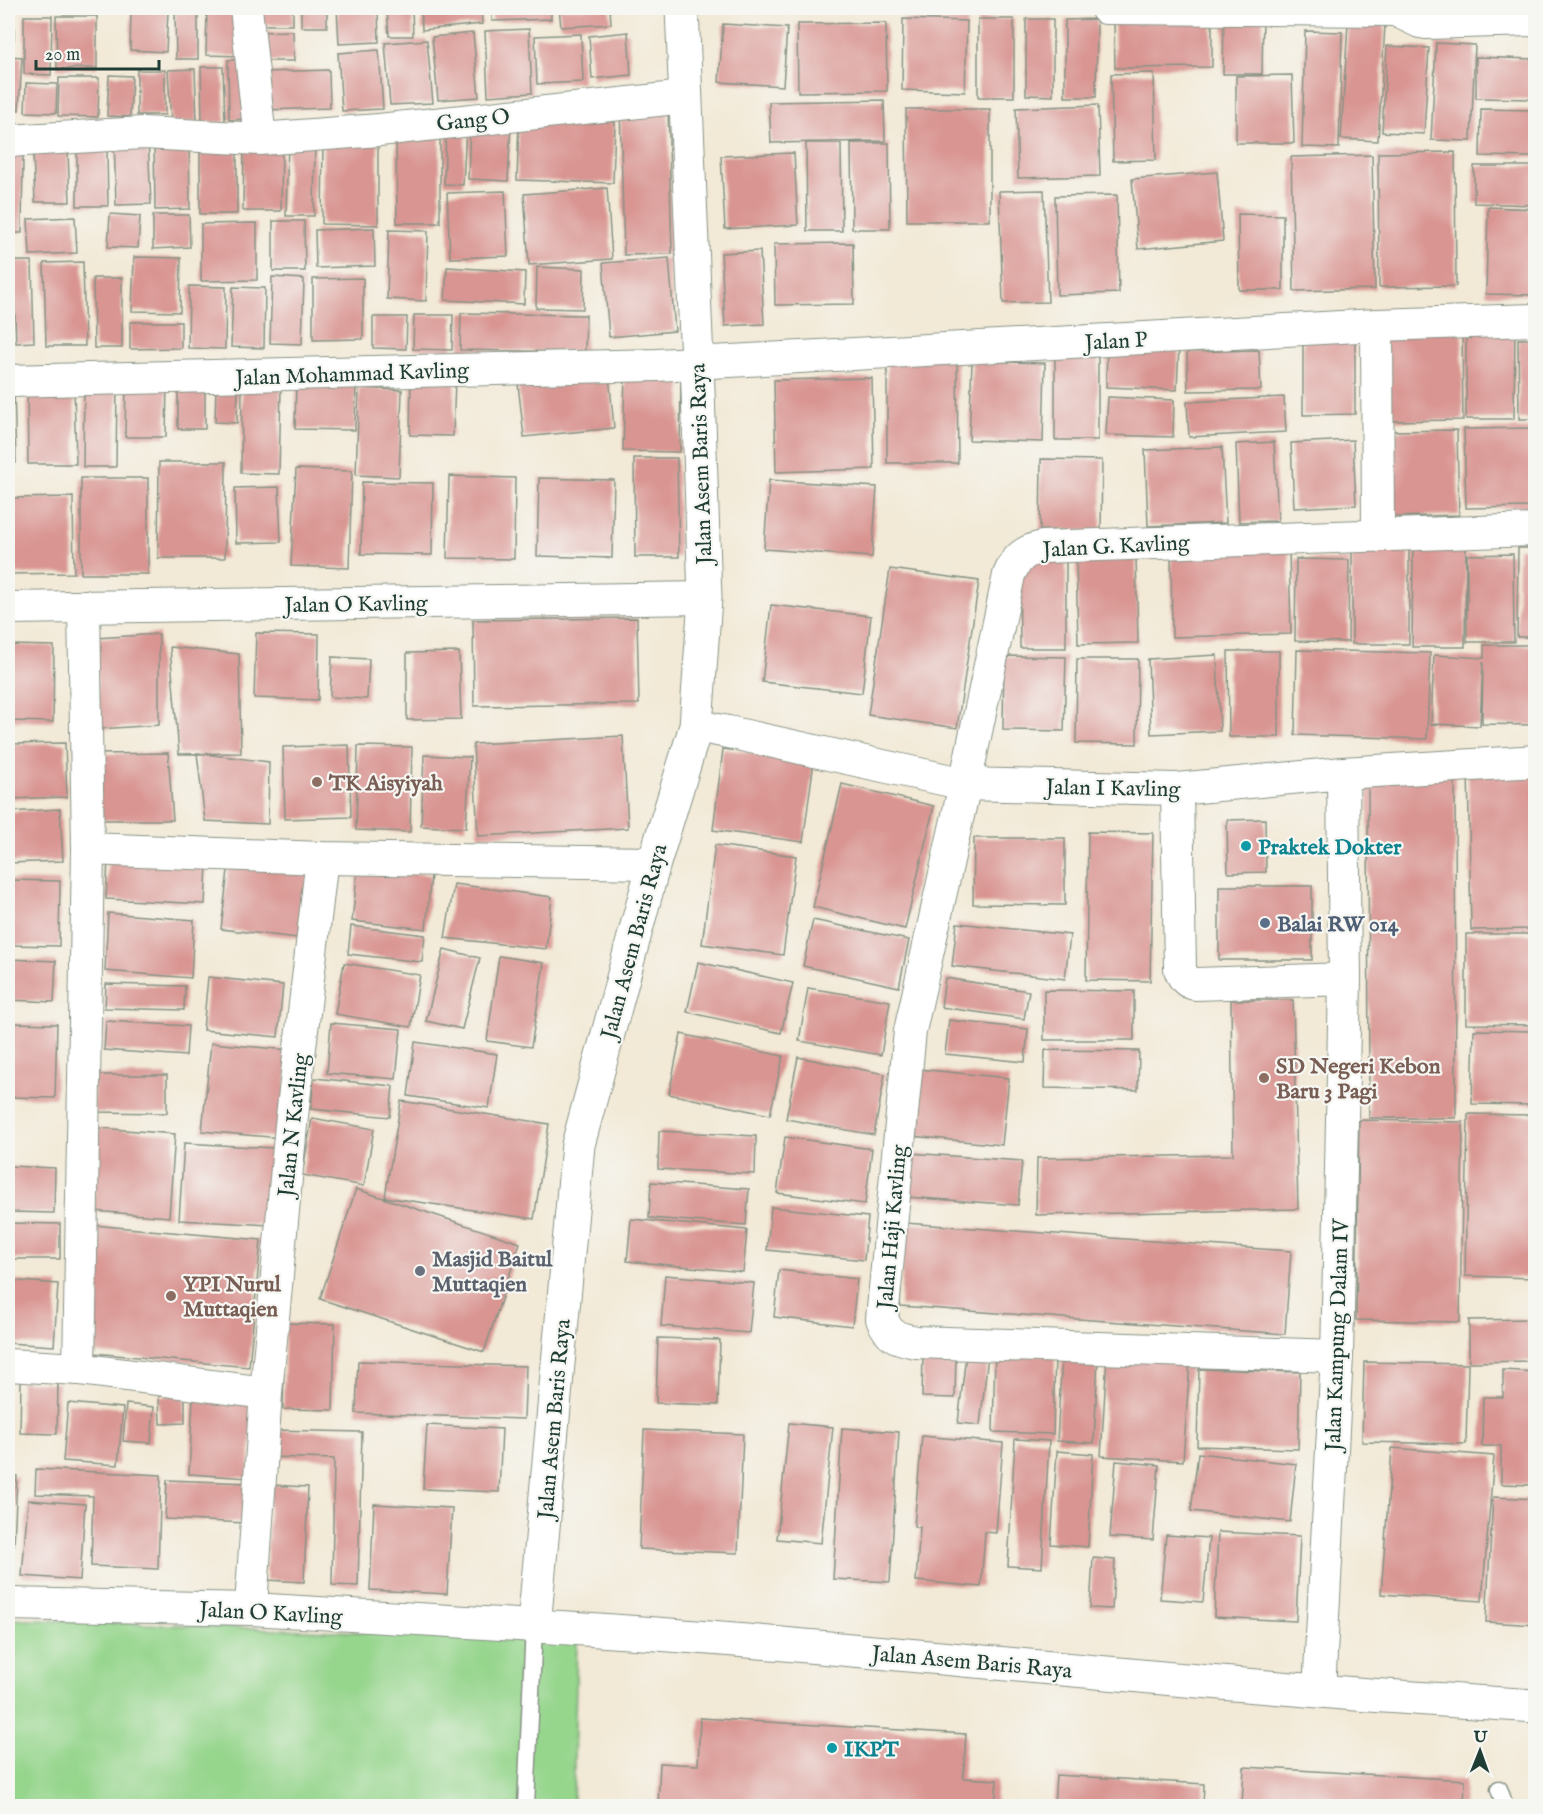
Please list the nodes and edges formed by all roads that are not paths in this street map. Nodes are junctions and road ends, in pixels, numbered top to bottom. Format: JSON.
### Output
{"nodes":[{"id":1,"x":246,"y":8,"type":"edge"},
{"id":2,"x":682,"y":8,"type":"edge"},
{"id":3,"x":1106,"y":8,"type":"edge"},
{"id":4,"x":1536,"y":20,"type":"edge"},
{"id":5,"x":685,"y":97,"type":"junction"},
{"id":6,"x":260,"y":139,"type":"junction"},
{"id":7,"x":8,"y":141,"type":"edge"},
{"id":8,"x":1536,"y":320,"type":"edge"},
{"id":9,"x":1377,"y":325,"type":"junction"},
{"id":10,"x":697,"y":361,"type":"junction"},
{"id":11,"x":8,"y":381,"type":"edge"},
{"id":12,"x":1536,"y":530,"type":"edge"},
{"id":13,"x":1378,"y":536,"type":"junction"},
{"id":14,"x":705,"y":598,"type":"junction"},
{"id":15,"x":84,"y":606,"type":"junction"},
{"id":16,"x":8,"y":608,"type":"edge"},
{"id":17,"x":696,"y":726,"type":"junction"},
{"id":18,"x":1536,"y":761,"type":"edge"},
{"id":19,"x":1343,"y":773,"type":"junction"},
{"id":20,"x":965,"y":784,"type":"junction"},
{"id":21,"x":1177,"y":789,"type":"junction"},
{"id":22,"x":88,"y":849,"type":"junction"},
{"id":23,"x":322,"y":858,"type":"junction"},
{"id":24,"x":654,"y":863,"type":"junction"},
{"id":25,"x":1345,"y":979,"type":"junction"},
{"id":26,"x":1337,"y":1356,"type":"junction"},
{"id":27,"x":8,"y":1365,"type":"edge"},
{"id":28,"x":79,"y":1369,"type":"junction"},
{"id":29,"x":266,"y":1393,"type":"junction"},
{"id":30,"x":8,"y":1604,"type":"edge"},
{"id":31,"x":252,"y":1609,"type":"junction"},
{"id":32,"x":534,"y":1626,"type":"junction"},
{"id":33,"x":1319,"y":1691,"type":"junction"},
{"id":34,"x":1536,"y":1706,"type":"edge"},
{"id":35,"x":1499,"y":1789,"type":"dead end"},
{"id":36,"x":526,"y":1806,"type":"edge"},
{"id":37,"x":1505,"y":1806,"type":"edge"}],
"edges":[{"from":1,"to":6,"type":"street"},
{"from":2,"to":5,"type":"street","name":"Jalan Asem Baris Raya"},
{"from":3,"to":4,"type":"street"},
{"from":5,"to":6,"type":"street","name":"Gang O"},
{"from":5,"to":10,"type":"street","name":"Jalan Asem Baris Raya"},
{"from":6,"to":7,"type":"street","name":"Gang O"},
{"from":8,"to":9,"type":"street","name":"Jalan P"},
{"from":9,"to":10,"type":"street","name":"Jalan P"},
{"from":9,"to":13,"type":"street"},
{"from":10,"to":11,"type":"street","name":"Jalan Mohammad Kavling"},
{"from":10,"to":14,"type":"street","name":"Jalan Asem Baris Raya"},
{"from":12,"to":13,"type":"street","name":"Jalan G. Kavling"},
{"from":13,"to":20,"type":"street","name":"Jalan G. Kavling"},
{"from":14,"to":15,"type":"street","name":"Jalan O Kavling"},
{"from":14,"to":17,"type":"street","name":"Jalan Asem Baris Raya"},
{"from":15,"to":16,"type":"street","name":"Jalan O Kavling"},
{"from":15,"to":22,"type":"street"},
{"from":17,"to":20,"type":"street","name":"Jalan I Kavling"},
{"from":17,"to":24,"type":"street","name":"Jalan Asem Baris Raya"},
{"from":18,"to":19,"type":"street","name":"Jalan I Kavling"},
{"from":19,"to":21,"type":"street","name":"Jalan I Kavling"},
{"from":19,"to":25,"type":"street","name":"Jalan Kampung Dalam IV"},
{"from":20,"to":21,"type":"street","name":"Jalan I Kavling"},
{"from":20,"to":26,"type":"street","name":"Jalan Haji Kavling"},
{"from":21,"to":25,"type":"street"},
{"from":22,"to":23,"type":"street"},
{"from":22,"to":28,"type":"street"},
{"from":23,"to":24,"type":"street"},
{"from":23,"to":29,"type":"street","name":"Jalan N Kavling"},
{"from":24,"to":32,"type":"street","name":"Jalan Asem Baris Raya"},
{"from":25,"to":26,"type":"street","name":"Jalan Kampung Dalam IV"},
{"from":26,"to":33,"type":"street","name":"Jalan Kampung Dalam IV"},
{"from":27,"to":28,"type":"street"},
{"from":28,"to":29,"type":"street"},
{"from":29,"to":31,"type":"street","name":"Jalan N Kavling"},
{"from":30,"to":31,"type":"street","name":"Jalan O Kavling"},
{"from":31,"to":32,"type":"street","name":"Jalan O Kavling"},
{"from":32,"to":33,"type":"street","name":"Jalan Asem Baris Raya"},
{"from":32,"to":36,"type":"lane"},
{"from":33,"to":34,"type":"street","name":"Jalan Asem Baris Raya"},
{"from":35,"to":37,"type":"lane"}]}
